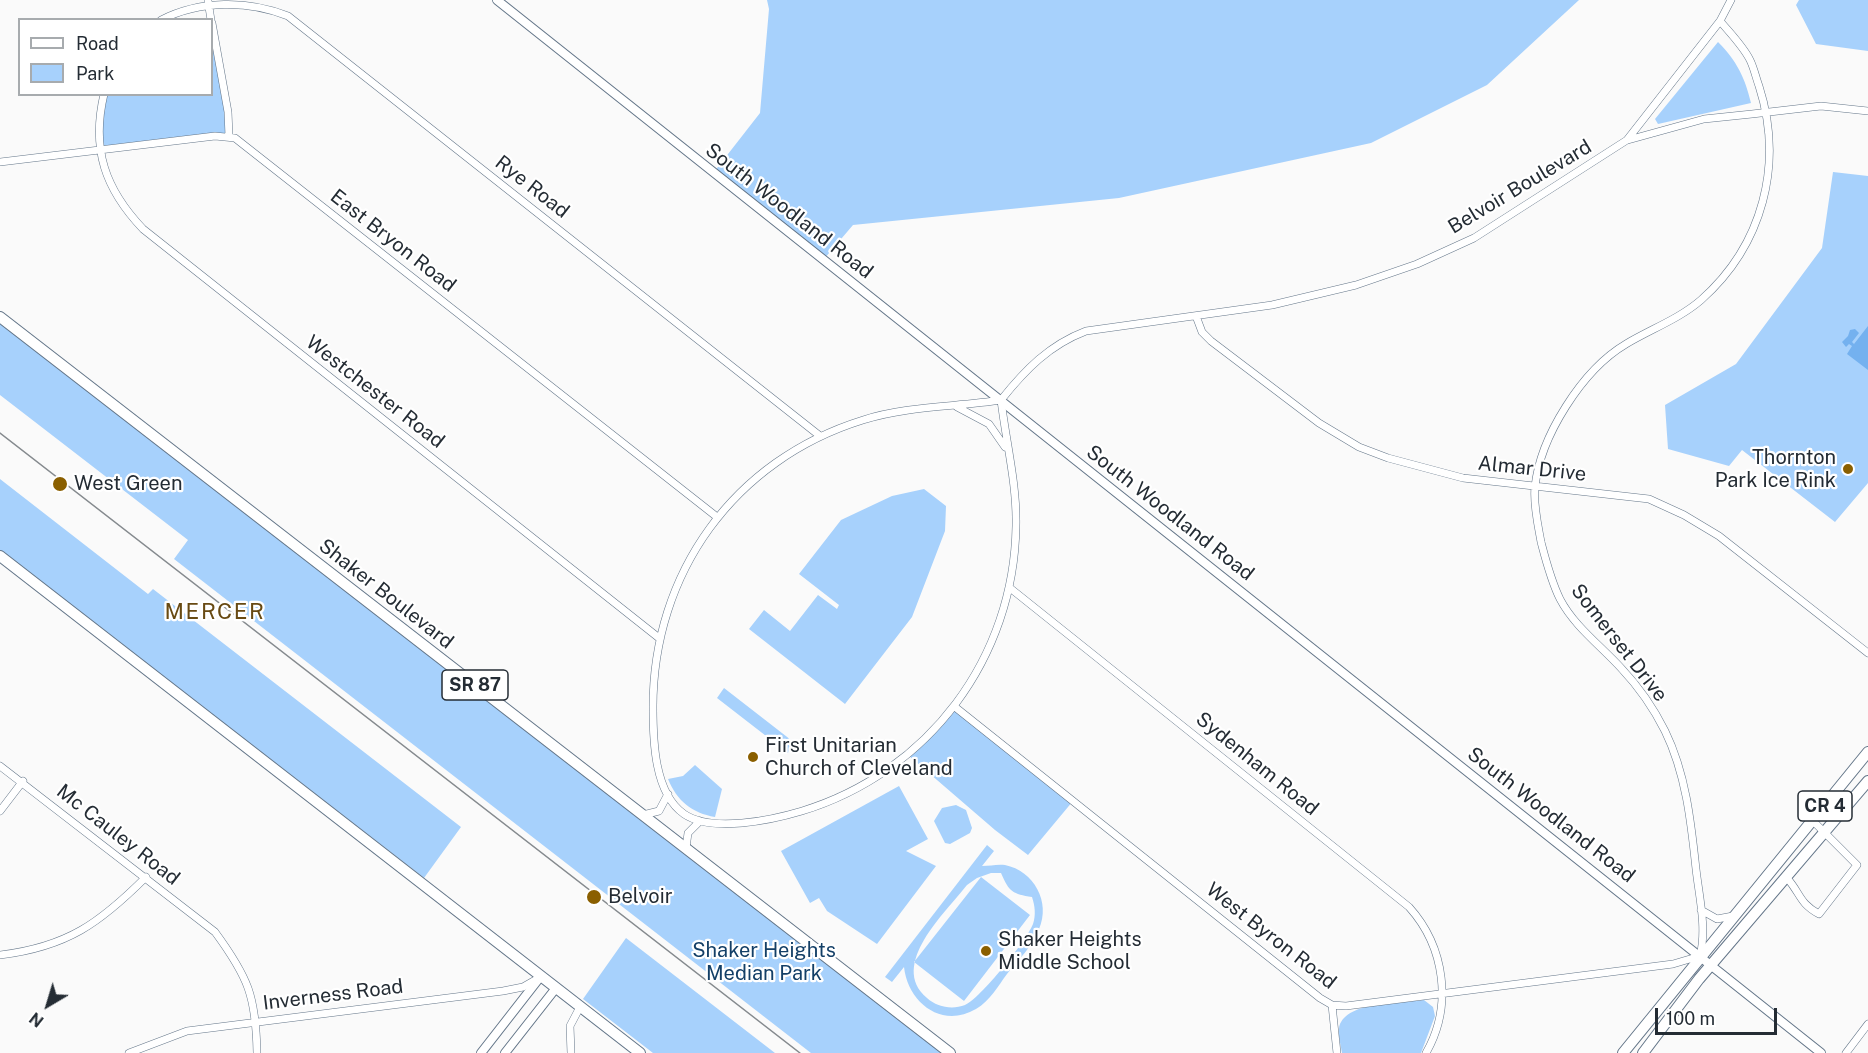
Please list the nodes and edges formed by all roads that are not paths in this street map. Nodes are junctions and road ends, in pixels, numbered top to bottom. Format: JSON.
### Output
{"nodes":[{"id":1,"x":497,"y":0,"type":"edge"},
{"id":2,"x":1731,"y":0,"type":"edge"},
{"id":3,"x":208,"y":2,"type":"edge"},
{"id":4,"x":165,"y":18,"type":"edge"},
{"id":5,"x":211,"y":18,"type":"edge"},
{"id":6,"x":1720,"y":21,"type":"junction"},
{"id":7,"x":213,"y":32,"type":"edge"},
{"id":8,"x":104,"y":96,"type":"edge"},
{"id":9,"x":1868,"y":111,"type":"edge"},
{"id":10,"x":1767,"y":112,"type":"junction"},
{"id":11,"x":229,"y":136,"type":"junction"},
{"id":12,"x":1627,"y":140,"type":"junction"},
{"id":13,"x":100,"y":150,"type":"junction"},
{"id":14,"x":0,"y":162,"type":"edge"},
{"id":15,"x":1196,"y":316,"type":"junction"},
{"id":16,"x":0,"y":317,"type":"edge"},
{"id":17,"x":1001,"y":400,"type":"junction"},
{"id":18,"x":956,"y":407,"type":"junction"},
{"id":19,"x":820,"y":436,"type":"junction"},
{"id":20,"x":1007,"y":449,"type":"junction"},
{"id":21,"x":1535,"y":488,"type":"junction"},
{"id":22,"x":717,"y":517,"type":"junction"},
{"id":23,"x":0,"y":556,"type":"edge"},
{"id":24,"x":1010,"y":588,"type":"junction"},
{"id":25,"x":659,"y":638,"type":"junction"},
{"id":26,"x":1868,"y":653,"type":"edge"},
{"id":27,"x":955,"y":707,"type":"junction"},
{"id":28,"x":1868,"y":752,"type":"edge"},
{"id":29,"x":0,"y":766,"type":"edge"},
{"id":30,"x":23,"y":782,"type":"junction"},
{"id":31,"x":1868,"y":782,"type":"edge"},
{"id":32,"x":668,"y":794,"type":"junction"},
{"id":33,"x":0,"y":811,"type":"edge"},
{"id":34,"x":643,"y":815,"type":"junction"},
{"id":35,"x":700,"y":821,"type":"junction"},
{"id":36,"x":1813,"y":821,"type":"junction"},
{"id":37,"x":1826,"y":833,"type":"junction"},
{"id":38,"x":686,"y":848,"type":"junction"},
{"id":39,"x":146,"y":876,"type":"junction"},
{"id":40,"x":1787,"y":878,"type":"junction"},
{"id":41,"x":1701,"y":910,"type":"junction"},
{"id":42,"x":1733,"y":916,"type":"junction"},
{"id":43,"x":0,"y":956,"type":"edge"},
{"id":44,"x":1700,"y":956,"type":"junction"},
{"id":45,"x":1712,"y":965,"type":"junction"},
{"id":46,"x":541,"y":976,"type":"junction"},
{"id":47,"x":556,"y":988,"type":"junction"},
{"id":48,"x":1442,"y":993,"type":"junction"},
{"id":49,"x":519,"y":1004,"type":"junction"},
{"id":50,"x":1332,"y":1005,"type":"junction"},
{"id":51,"x":580,"y":1007,"type":"junction"},
{"id":52,"x":533,"y":1017,"type":"junction"},
{"id":53,"x":256,"y":1021,"type":"junction"},
{"id":54,"x":1868,"y":1024,"type":"edge"},
{"id":55,"x":129,"y":1053,"type":"edge"},
{"id":56,"x":257,"y":1053,"type":"edge"},
{"id":57,"x":481,"y":1053,"type":"edge"},
{"id":58,"x":505,"y":1053,"type":"edge"},
{"id":59,"x":571,"y":1053,"type":"edge"},
{"id":60,"x":640,"y":1053,"type":"edge"},
{"id":61,"x":950,"y":1053,"type":"edge"},
{"id":62,"x":1337,"y":1053,"type":"edge"},
{"id":63,"x":1426,"y":1053,"type":"edge"},
{"id":64,"x":1623,"y":1053,"type":"edge"},
{"id":65,"x":1643,"y":1053,"type":"edge"},
{"id":66,"x":1821,"y":1053,"type":"edge"},
{"id":67,"x":1846,"y":1053,"type":"edge"}],
"edges":[{"from":1,"to":17,"type":"street","name":"South Woodland Road"},
{"from":2,"to":6,"type":"street","name":"Belvoir Boulevard"},
{"from":3,"to":4,"type":"street","name":"Rye Road"},
{"from":3,"to":5,"type":"street"},
{"from":3,"to":19,"type":"street","name":"Rye Road"},
{"from":6,"to":10,"type":"street","name":"Somerset Drive"},
{"from":6,"to":12,"type":"street","name":"Belvoir Boulevard"},
{"from":7,"to":11,"type":"street"},
{"from":8,"to":13,"type":"street","name":"Westchester Road"},
{"from":9,"to":10,"type":"street"},
{"from":10,"to":12,"type":"street"},
{"from":10,"to":21,"type":"street","name":"Somerset Drive"},
{"from":11,"to":13,"type":"street"},
{"from":11,"to":22,"type":"street","name":"East Bryon Road"},
{"from":12,"to":15,"type":"street","name":"Belvoir Boulevard"},
{"from":13,"to":14,"type":"street"},
{"from":13,"to":25,"type":"street","name":"Westchester Road"},
{"from":15,"to":17,"type":"street","name":"Belvoir Boulevard"},
{"from":15,"to":21,"type":"street","name":"Almar Drive"},
{"from":16,"to":34,"type":"main road","name":"Shaker Boulevard","number":"SR 87"},
{"from":17,"to":18,"type":"street"},
{"from":17,"to":20,"type":"street"},
{"from":17,"to":44,"type":"street","name":"South Woodland Road"},
{"from":18,"to":19,"type":"street"},
{"from":18,"to":20,"type":"street"},
{"from":19,"to":22,"type":"street"},
{"from":20,"to":24,"type":"street"},
{"from":21,"to":26,"type":"street","name":"Almar Drive"},
{"from":21,"to":41,"type":"street","name":"Somerset Drive"},
{"from":22,"to":25,"type":"street"},
{"from":23,"to":46,"type":"main road"},
{"from":24,"to":27,"type":"street"},
{"from":24,"to":48,"type":"street","name":"Sydenham Road"},
{"from":25,"to":32,"type":"street"},
{"from":27,"to":35,"type":"street"},
{"from":27,"to":50,"type":"street","name":"West Byron Road"},
{"from":28,"to":36,"type":"main road","number":"CR 4"},
{"from":29,"to":30,"type":"street","name":"Mc Cauley Road"},
{"from":30,"to":33,"type":"street"},
{"from":30,"to":39,"type":"street","name":"Mc Cauley Road"},
{"from":31,"to":37,"type":"main road"},
{"from":32,"to":34,"type":"street"},
{"from":32,"to":35,"type":"street"},
{"from":34,"to":38,"type":"main road","name":"Shaker Boulevard","number":"SR 87"},
{"from":35,"to":38,"type":"street"},
{"from":36,"to":37,"type":"street"},
{"from":36,"to":42,"type":"main road","number":"CR 4"},
{"from":37,"to":40,"type":"main road"},
{"from":37,"to":40,"type":"street"},
{"from":38,"to":61,"type":"main road","name":"Shaker Boulevard","number":"SR 87"},
{"from":39,"to":43,"type":"street"},
{"from":39,"to":53,"type":"street","name":"Mc Cauley Road"},
{"from":40,"to":45,"type":"main road"},
{"from":41,"to":42,"type":"street"},
{"from":41,"to":44,"type":"street","name":"Somerset Drive"},
{"from":42,"to":44,"type":"main road","number":"CR 4"},
{"from":44,"to":45,"type":"street","name":"South Woodland Road"},
{"from":44,"to":48,"type":"street","name":"West Byron Road"},
{"from":44,"to":64,"type":"main road","number":"CR 4"},
{"from":45,"to":65,"type":"main road"},
{"from":45,"to":66,"type":"street","name":"South Woodland Road"},
{"from":46,"to":47,"type":"main road"},
{"from":46,"to":49,"type":"street"},
{"from":46,"to":53,"type":"street","name":"Inverness Road"},
{"from":47,"to":51,"type":"main road"},
{"from":47,"to":52,"type":"street"},
{"from":48,"to":50,"type":"street","name":"West Byron Road"},
{"from":48,"to":63,"type":"street","name":"Sydenham Road"},
{"from":49,"to":52,"type":"street"},
{"from":49,"to":57,"type":"street"},
{"from":50,"to":62,"type":"street"},
{"from":51,"to":59,"type":"street"},
{"from":51,"to":60,"type":"main road"},
{"from":52,"to":58,"type":"street"},
{"from":53,"to":55,"type":"street","name":"Inverness Road"},
{"from":53,"to":56,"type":"street","name":"Mc Cauley Road"},
{"from":54,"to":67,"type":"street"}]}
